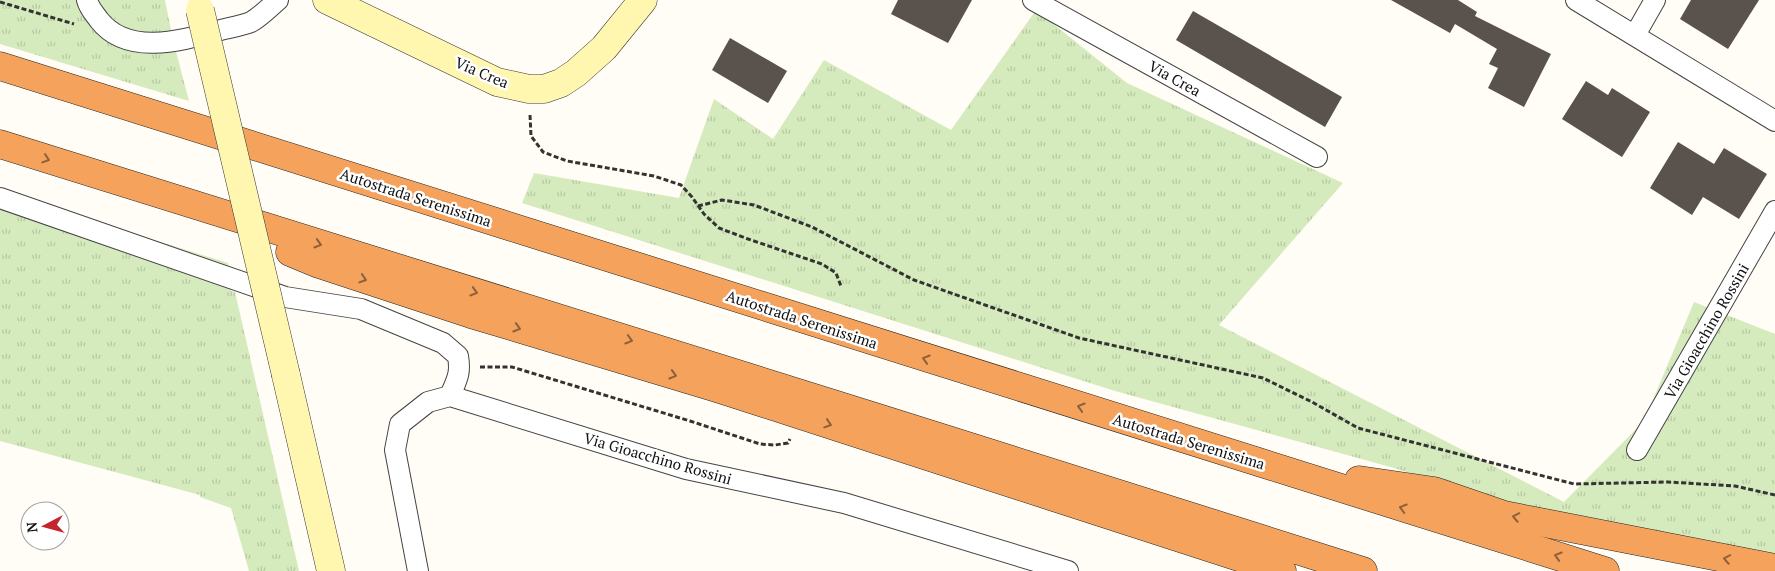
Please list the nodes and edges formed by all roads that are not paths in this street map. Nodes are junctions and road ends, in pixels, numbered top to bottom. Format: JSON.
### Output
{"nodes":[{"id":1,"x":87,"y":0,"type":"edge"},
{"id":2,"x":278,"y":0,"type":"edge"},
{"id":3,"x":328,"y":0,"type":"edge"},
{"id":4,"x":643,"y":0,"type":"edge"},
{"id":5,"x":1033,"y":0,"type":"edge"},
{"id":6,"x":1576,"y":0,"type":"edge"},
{"id":7,"x":1655,"y":0,"type":"edge"},
{"id":8,"x":199,"y":5,"type":"edge"},
{"id":9,"x":1635,"y":35,"type":"junction"},
{"id":10,"x":0,"y":66,"type":"edge"},
{"id":11,"x":1775,"y":121,"type":"edge"},
{"id":12,"x":0,"y":144,"type":"edge"},
{"id":13,"x":1317,"y":156,"type":"dead end"},
{"id":14,"x":122,"y":183,"type":"junction"},
{"id":15,"x":0,"y":198,"type":"edge"},
{"id":16,"x":1775,"y":212,"type":"edge"},
{"id":17,"x":450,"y":396,"type":"junction"},
{"id":18,"x":1636,"y":450,"type":"dead end"},
{"id":19,"x":1270,"y":466,"type":"junction"},
{"id":20,"x":1775,"y":568,"type":"edge"},
{"id":21,"x":331,"y":571,"type":"edge"},
{"id":22,"x":418,"y":571,"type":"edge"},
{"id":23,"x":1068,"y":571,"type":"edge"},
{"id":24,"x":1282,"y":571,"type":"edge"},
{"id":25,"x":1363,"y":571,"type":"edge"},
{"id":26,"x":1605,"y":571,"type":"edge"}],
"edges":[{"from":1,"to":2,"type":"street"},
{"from":3,"to":4,"type":"main road","name":"Via Crea"},
{"from":5,"to":13,"type":"street","name":"Via Crea"},
{"from":6,"to":9,"type":"street"},
{"from":7,"to":9,"type":"street"},
{"from":8,"to":21,"type":"main road","bridge":true},
{"from":9,"to":11,"type":"street"},
{"from":19,"to":10,"type":"highway","name":"Autostrada Serenissima","one_way":true},
{"from":12,"to":14,"type":"highway","one_way":true},
{"from":14,"to":24,"type":"highway","one_way":true},
{"from":14,"to":25,"type":"highway","one_way":true},
{"from":15,"to":17,"type":"street"},
{"from":16,"to":18,"type":"street","name":"Via Gioacchino Rossini"},
{"from":17,"to":22,"type":"street"},
{"from":17,"to":23,"type":"street","name":"Via Gioacchino Rossini"},
{"from":20,"to":19,"type":"highway","one_way":true},
{"from":26,"to":19,"type":"highway","name":"Autostrada Serenissima","one_way":true}]}
